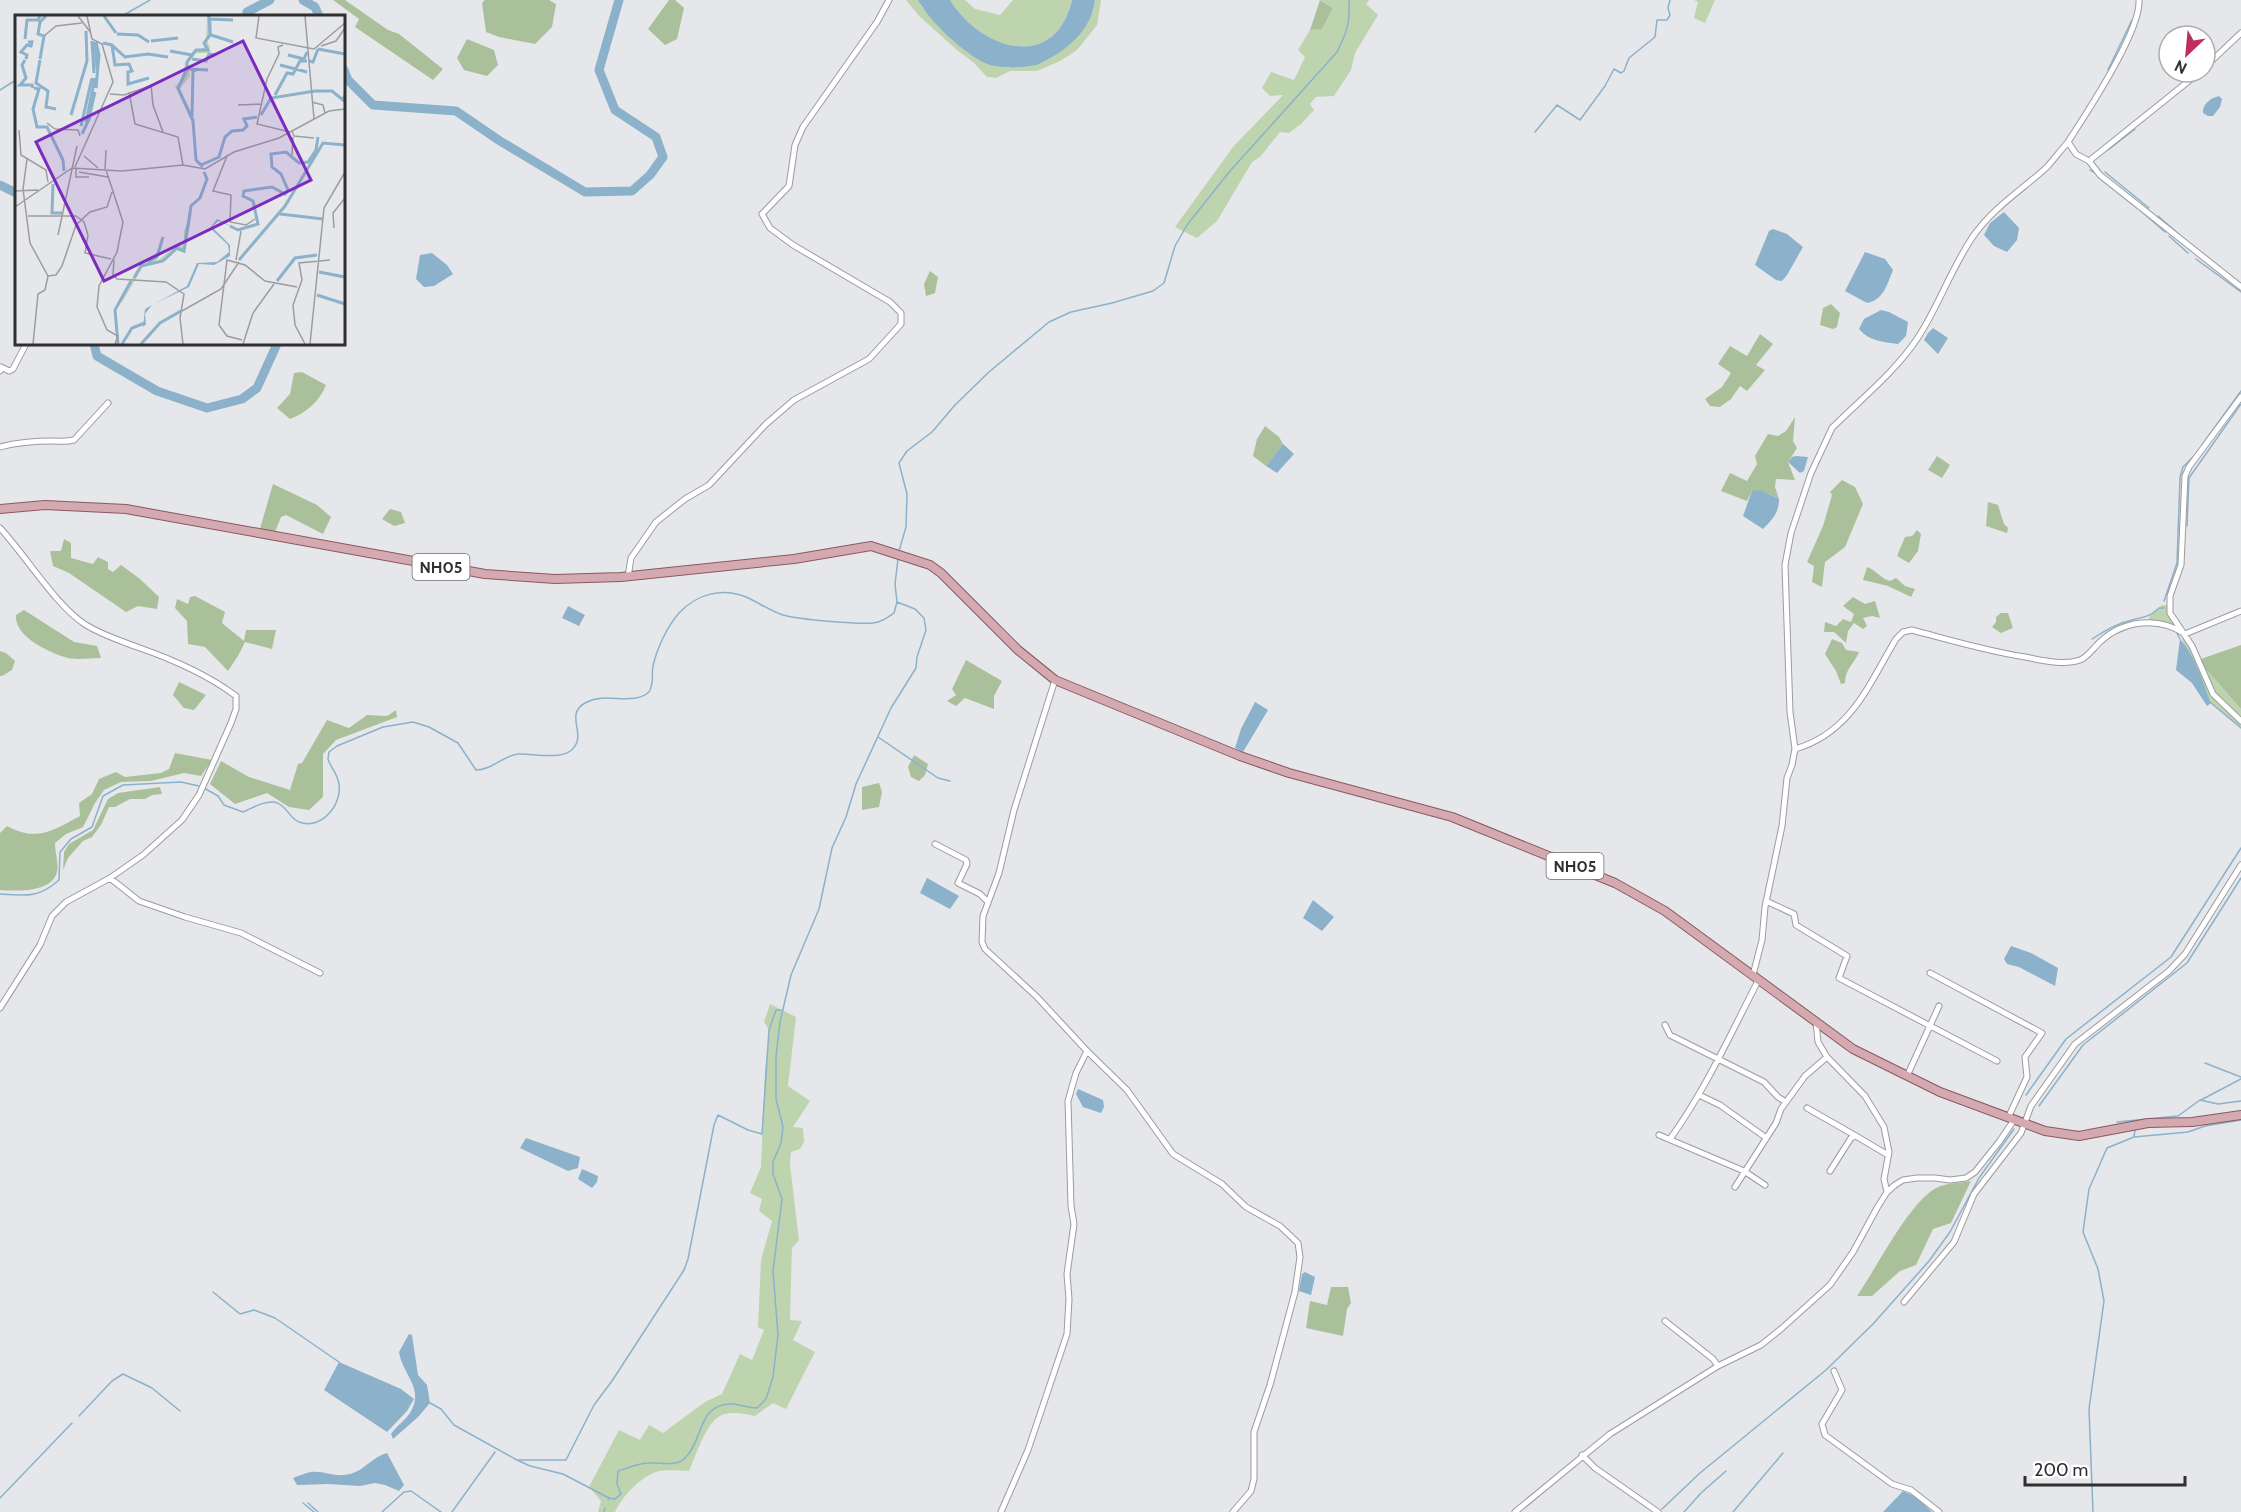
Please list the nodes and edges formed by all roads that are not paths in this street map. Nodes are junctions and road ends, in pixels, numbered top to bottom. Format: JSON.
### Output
{"nodes":[{"id":1,"x":889,"y":0,"type":"edge"},
{"id":2,"x":2139,"y":0,"type":"edge"},
{"id":3,"x":2241,"y":33,"type":"edge"},
{"id":4,"x":2217,"y":56,"type":"edge"},
{"id":5,"x":2185,"y":84,"type":"edge"},
{"id":6,"x":2067,"y":142,"type":"junction"},
{"id":7,"x":2089,"y":161,"type":"junction"},
{"id":8,"x":2241,"y":287,"type":"edge"},
{"id":9,"x":25,"y":345,"type":"edge"},
{"id":10,"x":0,"y":371,"type":"edge"},
{"id":11,"x":2241,"y":397,"type":"edge"},
{"id":12,"x":108,"y":403,"type":"dead end"},
{"id":13,"x":0,"y":447,"type":"edge"},
{"id":14,"x":0,"y":508,"type":"edge"},
{"id":15,"x":0,"y":528,"type":"edge"},
{"id":16,"x":628,"y":577,"type":"junction"},
{"id":17,"x":2241,"y":612,"type":"edge"},
{"id":18,"x":2185,"y":634,"type":"junction"},
{"id":19,"x":1056,"y":680,"type":"junction"},
{"id":20,"x":2241,"y":721,"type":"edge"},
{"id":21,"x":1795,"y":749,"type":"junction"},
{"id":22,"x":935,"y":844,"type":"dead end"},
{"id":23,"x":2241,"y":865,"type":"edge"},
{"id":24,"x":111,"y":878,"type":"junction"},
{"id":25,"x":1766,"y":901,"type":"junction"},
{"id":26,"x":988,"y":902,"type":"junction"},
{"id":27,"x":320,"y":973,"type":"dead end"},
{"id":28,"x":1930,"y":973,"type":"dead end"},
{"id":29,"x":1756,"y":977,"type":"junction"},
{"id":30,"x":1939,"y":1006,"type":"dead end"},
{"id":31,"x":0,"y":1008,"type":"edge"},
{"id":32,"x":1816,"y":1022,"type":"junction"},
{"id":33,"x":1665,"y":1025,"type":"dead end"},
{"id":34,"x":1929,"y":1026,"type":"junction"},
{"id":35,"x":1087,"y":1051,"type":"junction"},
{"id":36,"x":1827,"y":1057,"type":"junction"},
{"id":37,"x":1718,"y":1060,"type":"junction"},
{"id":38,"x":1997,"y":1061,"type":"dead end"},
{"id":39,"x":1907,"y":1076,"type":"junction"},
{"id":40,"x":1699,"y":1095,"type":"junction"},
{"id":41,"x":1786,"y":1102,"type":"junction"},
{"id":42,"x":1807,"y":1108,"type":"dead end"},
{"id":43,"x":2241,"y":1116,"type":"edge"},
{"id":44,"x":2011,"y":1119,"type":"junction"},
{"id":45,"x":2023,"y":1124,"type":"junction"},
{"id":46,"x":1659,"y":1135,"type":"dead end"},
{"id":47,"x":1856,"y":1136,"type":"junction"},
{"id":48,"x":1766,"y":1137,"type":"junction"},
{"id":49,"x":1670,"y":1139,"type":"junction"},
{"id":50,"x":1888,"y":1155,"type":"junction"},
{"id":51,"x":1744,"y":1171,"type":"junction"},
{"id":52,"x":1830,"y":1171,"type":"dead end"},
{"id":53,"x":1765,"y":1185,"type":"dead end"},
{"id":54,"x":1735,"y":1187,"type":"dead end"},
{"id":55,"x":1887,"y":1192,"type":"junction"},
{"id":56,"x":1904,"y":1302,"type":"dead end"},
{"id":57,"x":1665,"y":1321,"type":"dead end"},
{"id":58,"x":1718,"y":1366,"type":"junction"},
{"id":59,"x":1834,"y":1371,"type":"dead end"},
{"id":60,"x":1582,"y":1455,"type":"junction"},
{"id":61,"x":1001,"y":1512,"type":"edge"},
{"id":62,"x":1233,"y":1512,"type":"edge"},
{"id":63,"x":1515,"y":1512,"type":"edge"},
{"id":64,"x":1658,"y":1512,"type":"edge"},
{"id":65,"x":1939,"y":1512,"type":"edge"}],
"edges":[{"from":1,"to":16,"type":"street"},
{"from":2,"to":6,"type":"street"},
{"from":3,"to":4,"type":"street"},
{"from":5,"to":7,"type":"street"},
{"from":6,"to":7,"type":"street"},
{"from":6,"to":21,"type":"street"},
{"from":7,"to":8,"type":"street"},
{"from":9,"to":10,"type":"street"},
{"from":11,"to":18,"type":"street"},
{"from":12,"to":13,"type":"street"},
{"from":14,"to":16,"type":"main road","number":"NH05"},
{"from":15,"to":24,"type":"street"},
{"from":16,"to":19,"type":"main road","number":"NH05"},
{"from":17,"to":18,"type":"street"},
{"from":18,"to":20,"type":"street"},
{"from":18,"to":21,"type":"street"},
{"from":19,"to":26,"type":"street"},
{"from":19,"to":29,"type":"main road","number":"NH05"},
{"from":21,"to":25,"type":"street"},
{"from":22,"to":26,"type":"street"},
{"from":23,"to":45,"type":"street"},
{"from":24,"to":27,"type":"street"},
{"from":24,"to":31,"type":"street"},
{"from":25,"to":29,"type":"street"},
{"from":25,"to":34,"type":"street"},
{"from":26,"to":35,"type":"street"},
{"from":28,"to":44,"type":"street"},
{"from":29,"to":32,"type":"main road","number":"NH05"},
{"from":29,"to":37,"type":"street"},
{"from":30,"to":34,"type":"street"},
{"from":32,"to":36,"type":"street"},
{"from":32,"to":39,"type":"main road","number":"NH05"},
{"from":33,"to":37,"type":"street"},
{"from":34,"to":38,"type":"street"},
{"from":34,"to":39,"type":"street"},
{"from":35,"to":61,"type":"street"},
{"from":35,"to":62,"type":"street"},
{"from":36,"to":41,"type":"street"},
{"from":36,"to":50,"type":"street"},
{"from":37,"to":40,"type":"street"},
{"from":37,"to":41,"type":"street"},
{"from":39,"to":44,"type":"main road","number":"NH05"},
{"from":40,"to":48,"type":"street"},
{"from":40,"to":49,"type":"street"},
{"from":41,"to":48,"type":"street"},
{"from":42,"to":47,"type":"street"},
{"from":43,"to":45,"type":"main road","number":"NH05"},
{"from":44,"to":45,"type":"main road","number":"NH05"},
{"from":44,"to":55,"type":"street"},
{"from":45,"to":56,"type":"street"},
{"from":46,"to":49,"type":"street"},
{"from":47,"to":50,"type":"street"},
{"from":47,"to":52,"type":"street"},
{"from":48,"to":51,"type":"street"},
{"from":49,"to":51,"type":"street"},
{"from":50,"to":55,"type":"street"},
{"from":51,"to":53,"type":"street"},
{"from":51,"to":54,"type":"street"},
{"from":55,"to":58,"type":"street"},
{"from":57,"to":58,"type":"street"},
{"from":58,"to":60,"type":"street"},
{"from":59,"to":65,"type":"street"},
{"from":60,"to":63,"type":"street"},
{"from":60,"to":64,"type":"street"}]}
